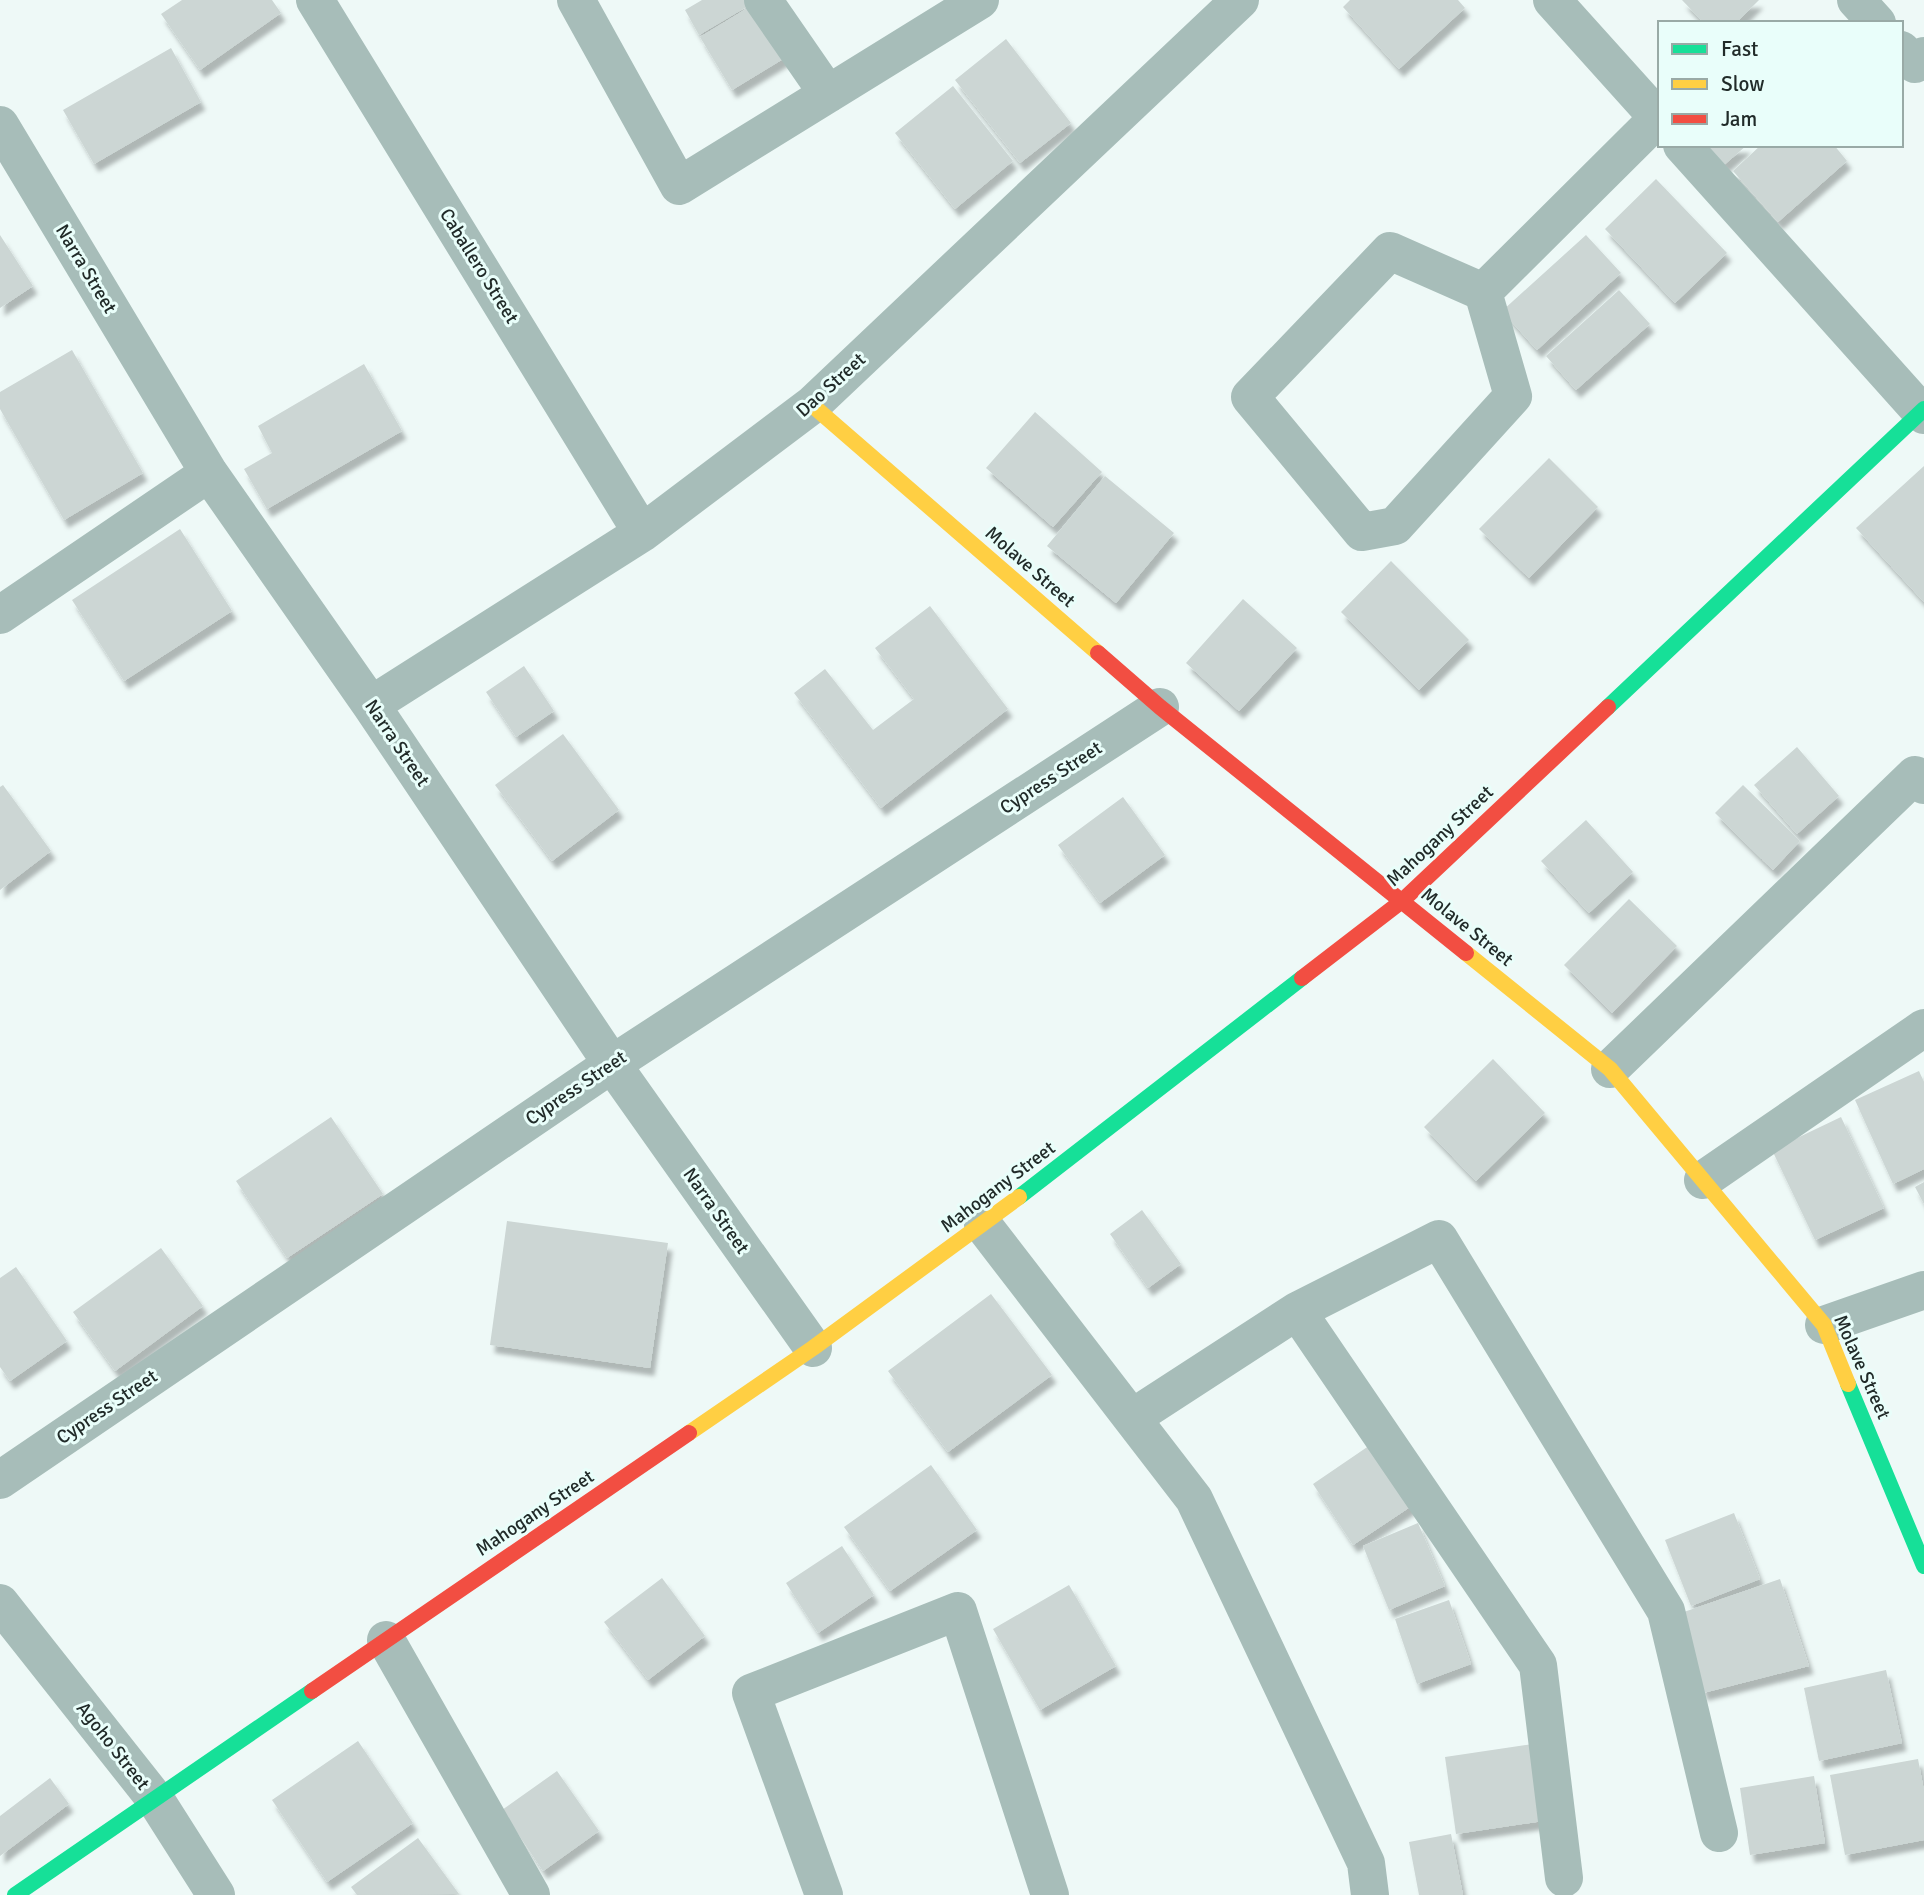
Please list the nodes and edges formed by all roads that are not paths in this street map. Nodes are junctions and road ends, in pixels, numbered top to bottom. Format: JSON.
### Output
{"nodes":[{"id":1,"x":315,"y":0,"type":"edge"},
{"id":2,"x":576,"y":0,"type":"edge"},
{"id":3,"x":763,"y":0,"type":"edge"},
{"id":4,"x":980,"y":0,"type":"edge"},
{"id":5,"x":1240,"y":0,"type":"edge"},
{"id":6,"x":1552,"y":0,"type":"edge"},
{"id":7,"x":1856,"y":0,"type":"edge"},
{"id":8,"x":1875,"y":21,"type":"edge"},
{"id":9,"x":1903,"y":52,"type":"edge"},
{"id":10,"x":1924,"y":56,"type":"edge"},
{"id":11,"x":828,"y":94,"type":"junction"},
{"id":12,"x":1658,"y":118,"type":"edge"},
{"id":13,"x":0,"y":125,"type":"edge"},
{"id":14,"x":1658,"y":136,"type":"edge"},
{"id":15,"x":1684,"y":147,"type":"edge"},
{"id":16,"x":1483,"y":292,"type":"junction"},
{"id":17,"x":811,"y":405,"type":"junction"},
{"id":18,"x":1923,"y":412,"type":"edge"},
{"id":19,"x":209,"y":473,"type":"junction"},
{"id":20,"x":642,"y":533,"type":"junction"},
{"id":21,"x":0,"y":615,"type":"edge"},
{"id":22,"x":371,"y":705,"type":"junction"},
{"id":23,"x":1160,"y":707,"type":"junction"},
{"id":24,"x":1924,"y":785,"type":"edge"},
{"id":25,"x":1402,"y":901,"type":"junction"},
{"id":26,"x":1924,"y":1028,"type":"edge"},
{"id":27,"x":611,"y":1064,"type":"junction"},
{"id":28,"x":1610,"y":1069,"type":"junction"},
{"id":29,"x":1703,"y":1180,"type":"junction"},
{"id":30,"x":983,"y":1225,"type":"junction"},
{"id":31,"x":1924,"y":1290,"type":"edge"},
{"id":32,"x":1297,"y":1311,"type":"junction"},
{"id":33,"x":1824,"y":1325,"type":"junction"},
{"id":34,"x":813,"y":1349,"type":"junction"},
{"id":35,"x":1132,"y":1418,"type":"junction"},
{"id":36,"x":0,"y":1480,"type":"edge"},
{"id":37,"x":1924,"y":1566,"type":"edge"},
{"id":38,"x":0,"y":1603,"type":"edge"},
{"id":39,"x":386,"y":1640,"type":"junction"},
{"id":40,"x":155,"y":1799,"type":"junction"},
{"id":41,"x":1720,"y":1833,"type":"dead end"},
{"id":42,"x":1564,"y":1878,"type":"dead end"},
{"id":43,"x":15,"y":1895,"type":"edge"},
{"id":44,"x":216,"y":1895,"type":"edge"},
{"id":45,"x":531,"y":1895,"type":"edge"},
{"id":46,"x":824,"y":1895,"type":"edge"},
{"id":47,"x":1050,"y":1895,"type":"edge"},
{"id":48,"x":1370,"y":1895,"type":"edge"}],
"edges":[{"from":1,"to":20,"type":"street","name":"Caballero Street"},
{"from":2,"to":11,"type":"street"},
{"from":3,"to":11,"type":"street"},
{"from":4,"to":11,"type":"street"},
{"from":5,"to":17,"type":"street","name":"Dao Street"},
{"from":6,"to":12,"type":"street"},
{"from":7,"to":8,"type":"street"},
{"from":9,"to":10,"type":"street"},
{"from":13,"to":19,"type":"street","name":"Narra Street"},
{"from":14,"to":16,"type":"street"},
{"from":15,"to":18,"type":"street"},
{"from":16,"to":16,"type":"street"},
{"from":17,"to":20,"type":"street","name":"Dao Street"},
{"from":17,"to":23,"type":"street","name":"Molave Street"},
{"from":18,"to":25,"type":"street","name":"Mahogany Street"},
{"from":19,"to":21,"type":"street"},
{"from":19,"to":22,"type":"street","name":"Narra Street"},
{"from":20,"to":22,"type":"street","name":"Dao Street"},
{"from":22,"to":27,"type":"street","name":"Narra Street"},
{"from":23,"to":25,"type":"street","name":"Molave Street"},
{"from":23,"to":27,"type":"street","name":"Cypress Street"},
{"from":24,"to":28,"type":"street"},
{"from":25,"to":28,"type":"street","name":"Molave Street"},
{"from":25,"to":30,"type":"street","name":"Mahogany Street"},
{"from":26,"to":29,"type":"street"},
{"from":27,"to":34,"type":"street","name":"Narra Street"},
{"from":27,"to":36,"type":"street","name":"Cypress Street"},
{"from":28,"to":29,"type":"street","name":"Molave Street"},
{"from":29,"to":33,"type":"street","name":"Molave Street"},
{"from":30,"to":34,"type":"street","name":"Mahogany Street"},
{"from":30,"to":35,"type":"street"},
{"from":31,"to":33,"type":"street"},
{"from":32,"to":35,"type":"street"},
{"from":32,"to":41,"type":"street"},
{"from":32,"to":42,"type":"street"},
{"from":33,"to":37,"type":"street","name":"Molave Street"},
{"from":34,"to":39,"type":"street","name":"Mahogany Street"},
{"from":35,"to":48,"type":"street"},
{"from":38,"to":40,"type":"street","name":"Agoho Street"},
{"from":39,"to":40,"type":"street","name":"Mahogany Street"},
{"from":39,"to":45,"type":"street"},
{"from":40,"to":43,"type":"street","name":"Mahogany Street"},
{"from":40,"to":44,"type":"street","name":"Agoho Street"},
{"from":46,"to":47,"type":"street"}]}
